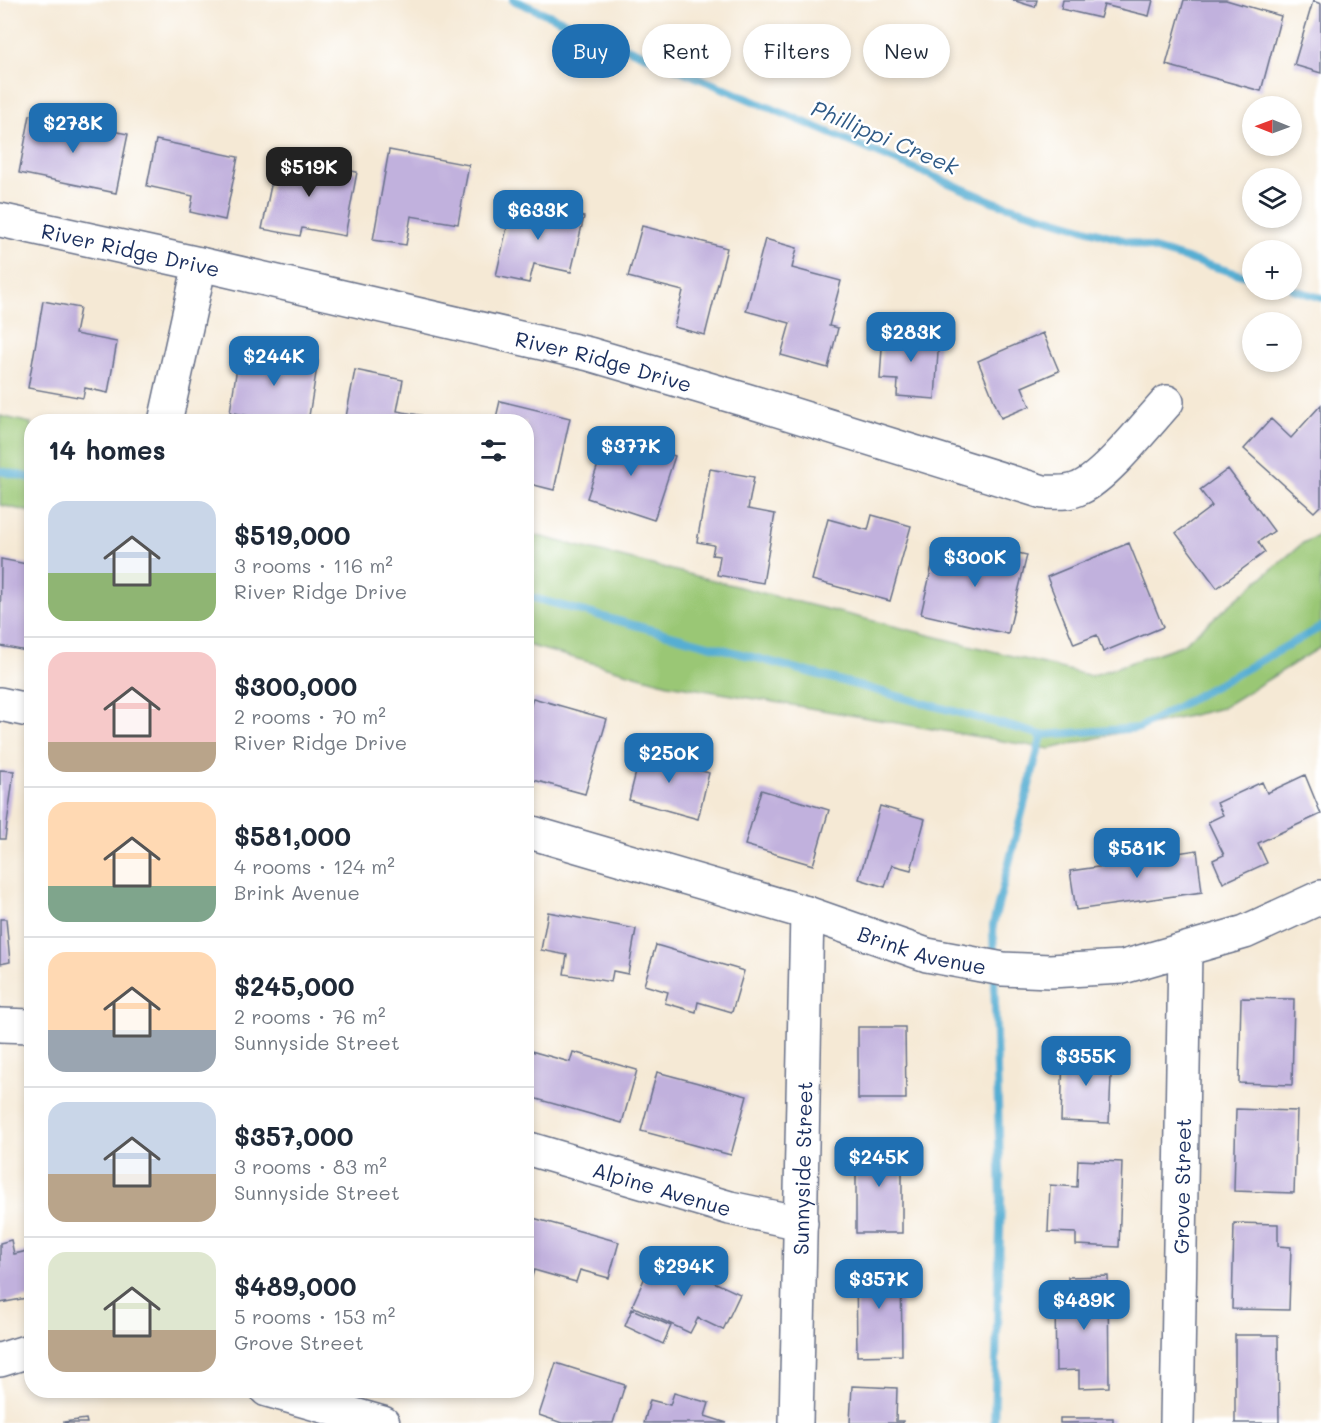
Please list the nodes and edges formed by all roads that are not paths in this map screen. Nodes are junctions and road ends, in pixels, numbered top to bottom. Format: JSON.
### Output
{"nodes":[{"id":1,"x":0,"y":220,"type":"edge"},
{"id":2,"x":200,"y":264,"type":"junction"},
{"id":3,"x":1167,"y":402,"type":"dead end"},
{"id":4,"x":167,"y":414,"type":"edge"},
{"id":5,"x":0,"y":704,"type":"edge"},
{"id":6,"x":24,"y":709,"type":"edge"},
{"id":7,"x":534,"y":833,"type":"edge"},
{"id":8,"x":1321,"y":897,"type":"edge"},
{"id":9,"x":807,"y":913,"type":"junction"},
{"id":10,"x":1185,"y":950,"type":"junction"},
{"id":11,"x":0,"y":1025,"type":"edge"},
{"id":12,"x":24,"y":1026,"type":"edge"},
{"id":13,"x":534,"y":1150,"type":"edge"},
{"id":14,"x":801,"y":1222,"type":"junction"},
{"id":15,"x":24,"y":1352,"type":"edge"},
{"id":16,"x":0,"y":1360,"type":"edge"},
{"id":17,"x":295,"y":1398,"type":"edge"},
{"id":18,"x":383,"y":1423,"type":"edge"},
{"id":19,"x":796,"y":1423,"type":"edge"},
{"id":20,"x":1177,"y":1423,"type":"edge"}],
"edges":[{"from":1,"to":2,"type":"street","name":"River Ridge Drive"},
{"from":2,"to":3,"type":"street","name":"River Ridge Drive"},
{"from":2,"to":4,"type":"street"},
{"from":5,"to":6,"type":"street"},
{"from":7,"to":9,"type":"street","name":"Brink Avenue"},
{"from":8,"to":10,"type":"street","name":"Brink Avenue"},
{"from":9,"to":10,"type":"street","name":"Brink Avenue"},
{"from":9,"to":14,"type":"street","name":"Sunnyside Street"},
{"from":10,"to":20,"type":"street","name":"Grove Street"},
{"from":11,"to":12,"type":"street"},
{"from":13,"to":14,"type":"street","name":"Alpine Avenue"},
{"from":14,"to":19,"type":"street","name":"Sunnyside Street"},
{"from":15,"to":16,"type":"street"},
{"from":17,"to":18,"type":"street"}]}
